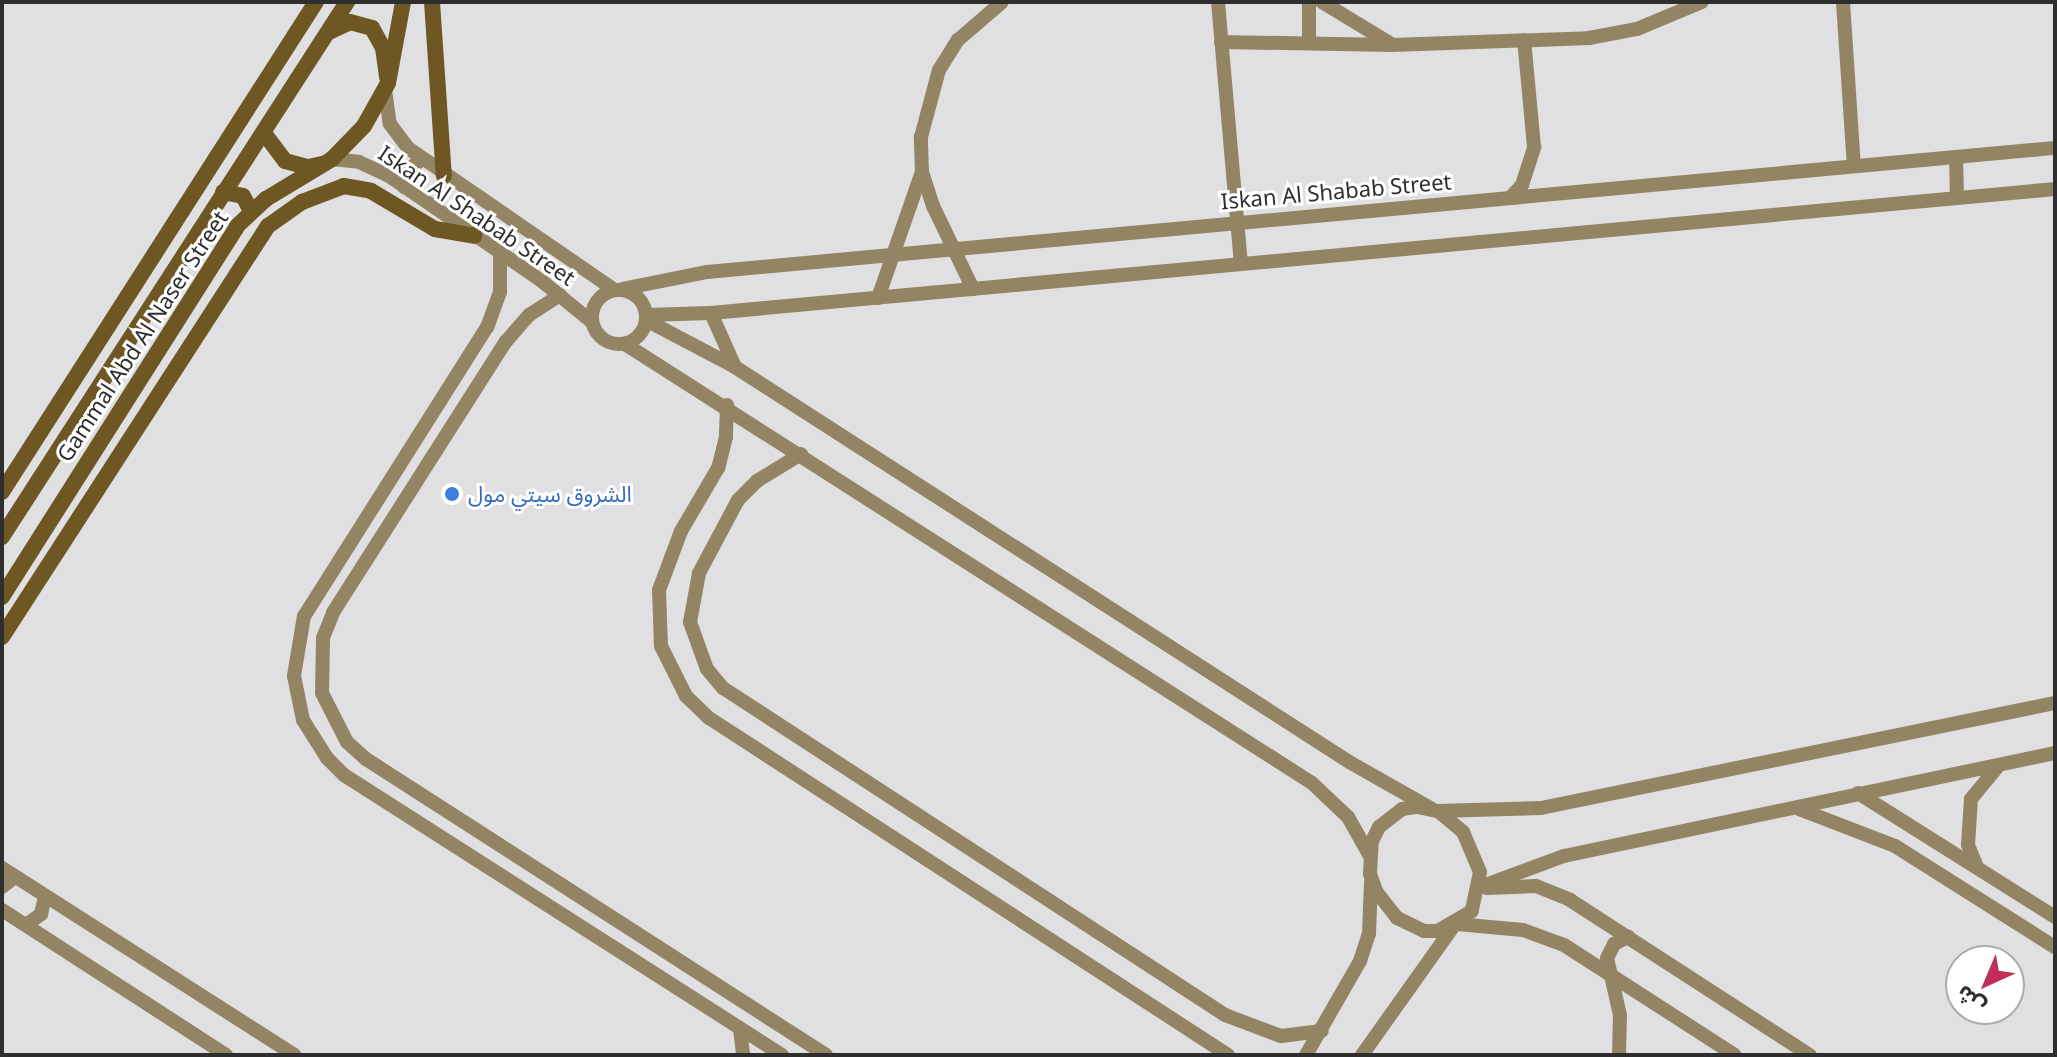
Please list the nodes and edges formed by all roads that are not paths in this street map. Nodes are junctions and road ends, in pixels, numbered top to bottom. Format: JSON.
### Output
{"nodes":[{"id":1,"x":316,"y":2,"type":"edge"},
{"id":2,"x":347,"y":2,"type":"edge"},
{"id":3,"x":403,"y":2,"type":"edge"},
{"id":4,"x":432,"y":2,"type":"edge"},
{"id":5,"x":1002,"y":2,"type":"edge"},
{"id":6,"x":1218,"y":2,"type":"edge"},
{"id":7,"x":1309,"y":2,"type":"edge"},
{"id":8,"x":1322,"y":2,"type":"edge"},
{"id":9,"x":1702,"y":2,"type":"edge"},
{"id":10,"x":1843,"y":2,"type":"edge"},
{"id":11,"x":327,"y":35,"type":"junction"},
{"id":12,"x":1524,"y":40,"type":"junction"},
{"id":13,"x":1221,"y":42,"type":"junction"},
{"id":14,"x":1309,"y":43,"type":"junction"},
{"id":15,"x":1392,"y":45,"type":"junction"},
{"id":16,"x":388,"y":83,"type":"junction"},
{"id":17,"x":264,"y":133,"type":"junction"},
{"id":18,"x":2055,"y":148,"type":"edge"},
{"id":19,"x":1956,"y":157,"type":"junction"},
{"id":20,"x":332,"y":159,"type":"junction"},
{"id":21,"x":422,"y":159,"type":"junction"},
{"id":22,"x":1854,"y":166,"type":"junction"},
{"id":23,"x":922,"y":172,"type":"junction"},
{"id":24,"x":444,"y":176,"type":"junction"},
{"id":25,"x":404,"y":187,"type":"junction"},
{"id":26,"x":2055,"y":189,"type":"edge"},
{"id":27,"x":223,"y":192,"type":"junction"},
{"id":28,"x":1510,"y":198,"type":"junction"},
{"id":29,"x":1957,"y":198,"type":"junction"},
{"id":30,"x":251,"y":211,"type":"junction"},
{"id":31,"x":1237,"y":222,"type":"junction"},
{"id":32,"x":474,"y":236,"type":"junction"},
{"id":33,"x":952,"y":249,"type":"junction"},
{"id":34,"x":500,"y":254,"type":"junction"},
{"id":35,"x":895,"y":254,"type":"junction"},
{"id":36,"x":1241,"y":264,"type":"junction"},
{"id":37,"x":618,"y":289,"type":"junction"},
{"id":38,"x":973,"y":289,"type":"junction"},
{"id":39,"x":560,"y":295,"type":"junction"},
{"id":40,"x":878,"y":298,"type":"junction"},
{"id":41,"x":711,"y":313,"type":"junction"},
{"id":42,"x":646,"y":317,"type":"junction"},
{"id":43,"x":592,"y":322,"type":"junction"},
{"id":44,"x":625,"y":344,"type":"junction"},
{"id":45,"x":735,"y":367,"type":"junction"},
{"id":46,"x":727,"y":405,"type":"junction"},
{"id":47,"x":801,"y":454,"type":"junction"},
{"id":48,"x":2,"y":492,"type":"edge"},
{"id":49,"x":5,"y":526,"type":"edge"},
{"id":50,"x":2,"y":597,"type":"edge"},
{"id":51,"x":2,"y":637,"type":"edge"},
{"id":52,"x":2055,"y":703,"type":"edge"},
{"id":53,"x":2055,"y":753,"type":"edge"},
{"id":54,"x":2000,"y":764,"type":"junction"},
{"id":55,"x":1858,"y":793,"type":"junction"},
{"id":56,"x":1794,"y":808,"type":"junction"},
{"id":57,"x":1435,"y":810,"type":"junction"},
{"id":58,"x":1936,"y":841,"type":"junction"},
{"id":59,"x":1370,"y":856,"type":"junction"},
{"id":60,"x":1922,"y":863,"type":"junction"},
{"id":61,"x":1977,"y":867,"type":"junction"},
{"id":62,"x":2,"y":868,"type":"edge"},
{"id":63,"x":1370,"y":874,"type":"junction"},
{"id":64,"x":15,"y":877,"type":"junction"},
{"id":65,"x":2,"y":887,"type":"edge"},
{"id":66,"x":1480,"y":888,"type":"junction"},
{"id":67,"x":45,"y":896,"type":"junction"},
{"id":68,"x":2,"y":910,"type":"edge"},
{"id":69,"x":2055,"y":917,"type":"edge"},
{"id":70,"x":26,"y":925,"type":"junction"},
{"id":71,"x":1455,"y":926,"type":"junction"},
{"id":72,"x":1628,"y":937,"type":"junction"},
{"id":73,"x":2055,"y":947,"type":"edge"},
{"id":74,"x":1608,"y":973,"type":"junction"},
{"id":75,"x":740,"y":1029,"type":"junction"},
{"id":76,"x":1322,"y":1031,"type":"junction"},
{"id":77,"x":1731,"y":1053,"type":"edge"},
{"id":78,"x":226,"y":1055,"type":"edge"},
{"id":79,"x":294,"y":1055,"type":"edge"},
{"id":80,"x":743,"y":1055,"type":"edge"},
{"id":81,"x":782,"y":1055,"type":"edge"},
{"id":82,"x":826,"y":1055,"type":"edge"},
{"id":83,"x":1228,"y":1055,"type":"edge"},
{"id":84,"x":1306,"y":1055,"type":"edge"},
{"id":85,"x":1362,"y":1055,"type":"edge"},
{"id":86,"x":1619,"y":1055,"type":"edge"},
{"id":87,"x":1712,"y":1055,"type":"edge"},
{"id":88,"x":1810,"y":1055,"type":"edge"}],
"edges":[{"from":1,"to":48,"type":"main road"},
{"from":2,"to":11,"type":"main road","name":"Gammal Abd Al Naser Street"},
{"from":3,"to":16,"type":"main road","name":"Gammal Abd Al Naser Street"},
{"from":4,"to":24,"type":"main road"},
{"from":5,"to":23,"type":"street"},
{"from":6,"to":13,"type":"street"},
{"from":7,"to":14,"type":"street"},
{"from":8,"to":15,"type":"street"},
{"from":9,"to":12,"type":"street"},
{"from":10,"to":22,"type":"street"},
{"from":11,"to":16,"type":"main road"},
{"from":11,"to":17,"type":"main road","name":"Gammal Abd Al Naser Street"},
{"from":12,"to":15,"type":"street"},
{"from":12,"to":28,"type":"street"},
{"from":13,"to":14,"type":"street"},
{"from":13,"to":31,"type":"street"},
{"from":14,"to":15,"type":"street"},
{"from":16,"to":20,"type":"main road","name":"Gammal Abd Al Naser Street"},
{"from":16,"to":21,"type":"street","name":"Iskan Al Shabab Street"},
{"from":17,"to":20,"type":"main road"},
{"from":17,"to":27,"type":"main road","name":"Gammal Abd Al Naser Street"},
{"from":18,"to":19,"type":"street","name":"Iskan Al Shabab Street"},
{"from":19,"to":22,"type":"street","name":"Iskan Al Shabab Street"},
{"from":19,"to":29,"type":"street"},
{"from":20,"to":25,"type":"street","name":"Iskan Al Shabab Street"},
{"from":20,"to":30,"type":"main road","name":"Gammal Abd Al Naser Street"},
{"from":21,"to":24,"type":"street","name":"Iskan Al Shabab Street"},
{"from":21,"to":25,"type":"street"},
{"from":22,"to":28,"type":"street","name":"Iskan Al Shabab Street"},
{"from":23,"to":33,"type":"street"},
{"from":23,"to":35,"type":"street"},
{"from":24,"to":37,"type":"street","name":"Iskan Al Shabab Street"},
{"from":25,"to":32,"type":"street","name":"Iskan Al Shabab Street"},
{"from":26,"to":29,"type":"street"},
{"from":27,"to":30,"type":"main road"},
{"from":27,"to":49,"type":"main road","name":"Gammal Abd Al Naser Street"},
{"from":28,"to":31,"type":"street","name":"Iskan Al Shabab Street"},
{"from":29,"to":36,"type":"street"},
{"from":30,"to":50,"type":"main road","name":"Gammal Abd Al Naser Street"},
{"from":31,"to":33,"type":"street","name":"Iskan Al Shabab Street"},
{"from":31,"to":36,"type":"street"},
{"from":32,"to":34,"type":"street","name":"Iskan Al Shabab Street"},
{"from":32,"to":51,"type":"main road"},
{"from":33,"to":35,"type":"street","name":"Iskan Al Shabab Street"},
{"from":33,"to":38,"type":"street"},
{"from":34,"to":39,"type":"street","name":"Iskan Al Shabab Street"},
{"from":34,"to":75,"type":"street"},
{"from":35,"to":37,"type":"street","name":"Iskan Al Shabab Street"},
{"from":35,"to":40,"type":"street"},
{"from":36,"to":38,"type":"street"},
{"from":37,"to":42,"type":"street"},
{"from":37,"to":43,"type":"street"},
{"from":38,"to":40,"type":"street"},
{"from":39,"to":43,"type":"street","name":"Iskan Al Shabab Street"},
{"from":39,"to":82,"type":"street"},
{"from":40,"to":41,"type":"street"},
{"from":41,"to":42,"type":"street"},
{"from":41,"to":45,"type":"street"},
{"from":42,"to":44,"type":"street"},
{"from":42,"to":45,"type":"street"},
{"from":43,"to":44,"type":"street"},
{"from":44,"to":46,"type":"street"},
{"from":45,"to":57,"type":"street"},
{"from":46,"to":47,"type":"street"},
{"from":46,"to":83,"type":"street"},
{"from":47,"to":59,"type":"street"},
{"from":47,"to":76,"type":"street"},
{"from":52,"to":57,"type":"street"},
{"from":53,"to":54,"type":"street"},
{"from":54,"to":55,"type":"street"},
{"from":54,"to":61,"type":"street"},
{"from":55,"to":56,"type":"street"},
{"from":55,"to":58,"type":"street"},
{"from":56,"to":60,"type":"street"},
{"from":56,"to":66,"type":"street"},
{"from":57,"to":59,"type":"street"},
{"from":57,"to":66,"type":"street"},
{"from":58,"to":60,"type":"street"},
{"from":58,"to":61,"type":"street"},
{"from":59,"to":63,"type":"street"},
{"from":60,"to":73,"type":"street"},
{"from":61,"to":69,"type":"street"},
{"from":62,"to":64,"type":"street"},
{"from":63,"to":71,"type":"street"},
{"from":63,"to":76,"type":"street"},
{"from":64,"to":65,"type":"street"},
{"from":64,"to":67,"type":"street"},
{"from":66,"to":71,"type":"street"},
{"from":66,"to":72,"type":"street"},
{"from":67,"to":70,"type":"street"},
{"from":67,"to":79,"type":"street"},
{"from":68,"to":70,"type":"street"},
{"from":70,"to":78,"type":"street"},
{"from":71,"to":74,"type":"street"},
{"from":71,"to":85,"type":"street"},
{"from":72,"to":74,"type":"street"},
{"from":72,"to":88,"type":"street"},
{"from":74,"to":77,"type":"street"},
{"from":74,"to":86,"type":"street"},
{"from":75,"to":80,"type":"street"},
{"from":75,"to":81,"type":"street"},
{"from":76,"to":84,"type":"street"},
{"from":77,"to":87,"type":"street"}]}
